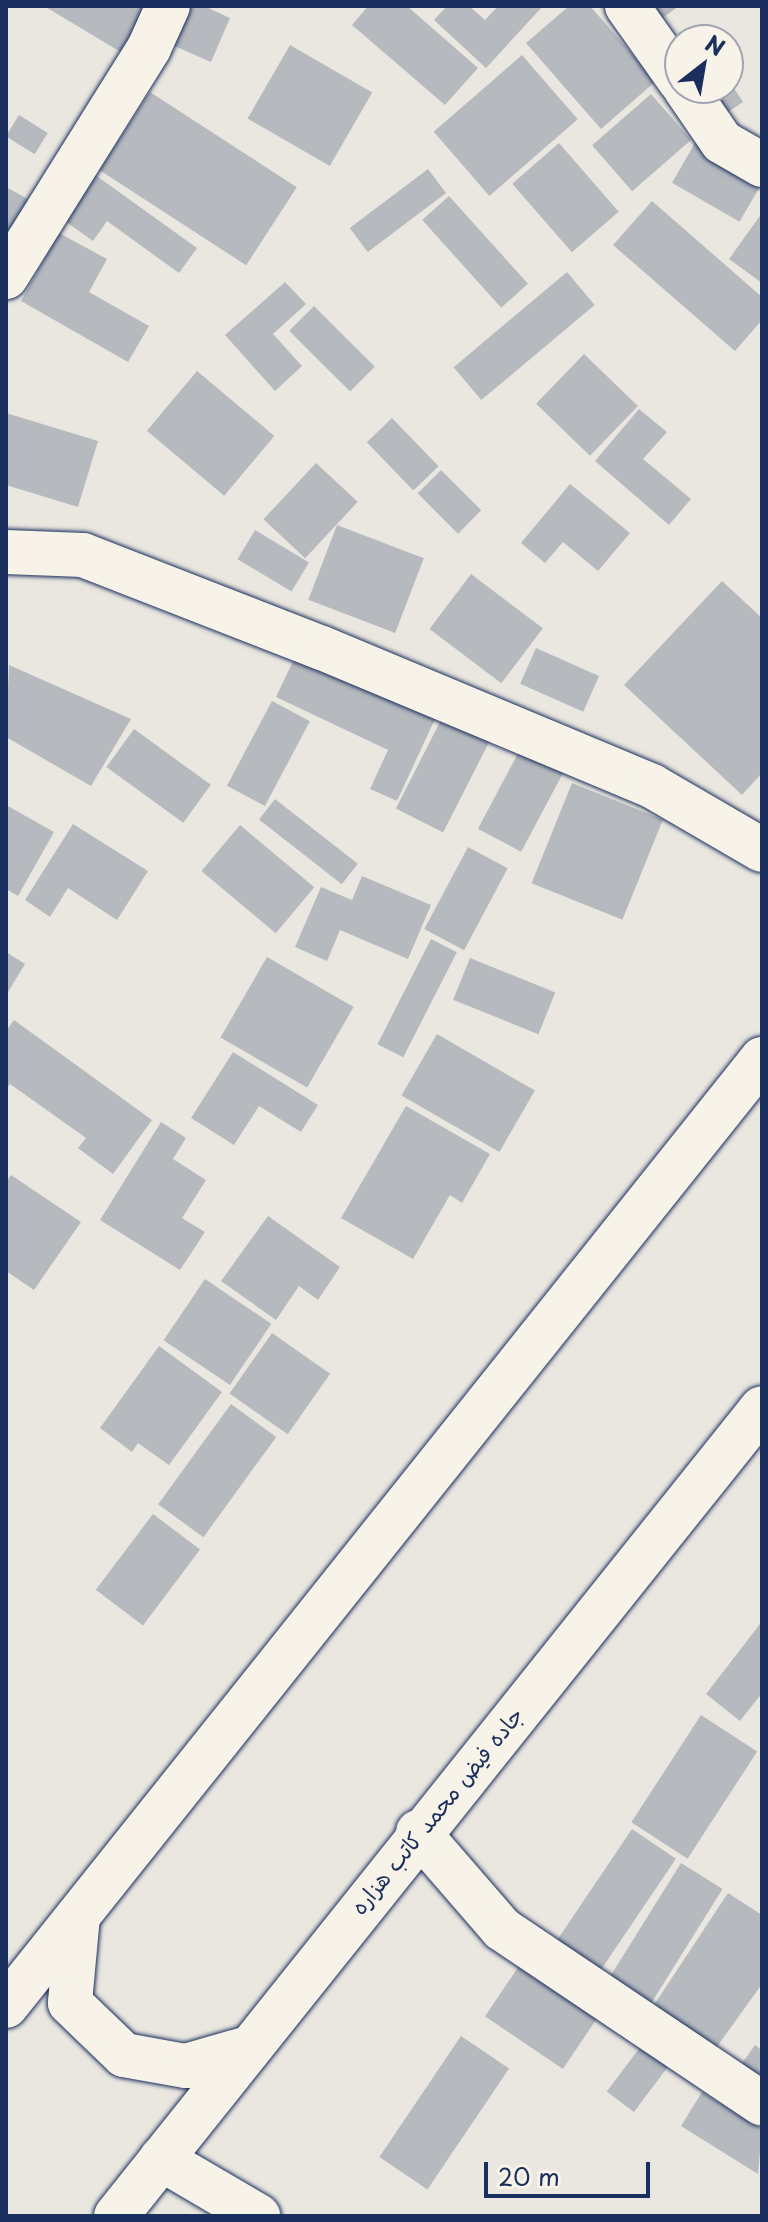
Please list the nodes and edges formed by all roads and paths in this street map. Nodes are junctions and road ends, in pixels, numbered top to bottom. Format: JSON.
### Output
{"nodes":[{"id":1,"x":168,"y":6,"type":"edge"},
{"id":2,"x":627,"y":6,"type":"edge"},
{"id":3,"x":664,"y":58,"type":"edge"},
{"id":4,"x":696,"y":104,"type":"edge"},
{"id":5,"x":762,"y":165,"type":"edge"},
{"id":6,"x":9,"y":261,"type":"edge"},
{"id":7,"x":6,"y":552,"type":"edge"},
{"id":8,"x":762,"y":850,"type":"edge"},
{"id":9,"x":762,"y":1059,"type":"edge"},
{"id":10,"x":762,"y":1408,"type":"edge"},
{"id":11,"x":418,"y":1832,"type":"junction"},
{"id":12,"x":78,"y":1916,"type":"junction"},
{"id":13,"x":6,"y":2006,"type":"edge"},
{"id":14,"x":245,"y":2049,"type":"junction"},
{"id":15,"x":762,"y":2104,"type":"edge"},
{"id":16,"x":161,"y":2159,"type":"junction"},
{"id":17,"x":116,"y":2216,"type":"edge"},
{"id":18,"x":258,"y":2216,"type":"edge"}],
"edges":[{"from":1,"to":6,"type":"main road"},
{"from":2,"to":3,"type":"main road"},
{"from":4,"to":5,"type":"main road"},
{"from":7,"to":8,"type":"main road"},
{"from":9,"to":12,"type":"main road"},
{"from":10,"to":11,"type":"main road","name":"جاده فیض محمد کاتب هزاره"},
{"from":11,"to":14,"type":"main road","name":"جاده فیض محمد کاتب هزاره"},
{"from":11,"to":15,"type":"main road"},
{"from":12,"to":13,"type":"main road"},
{"from":12,"to":14,"type":"main road"},
{"from":14,"to":16,"type":"main road","name":"جاده فیض محمد کاتب هزاره"},
{"from":16,"to":17,"type":"main road","name":"جاده فیض محمد کاتب هزاره"},
{"from":16,"to":18,"type":"main road"}]}
